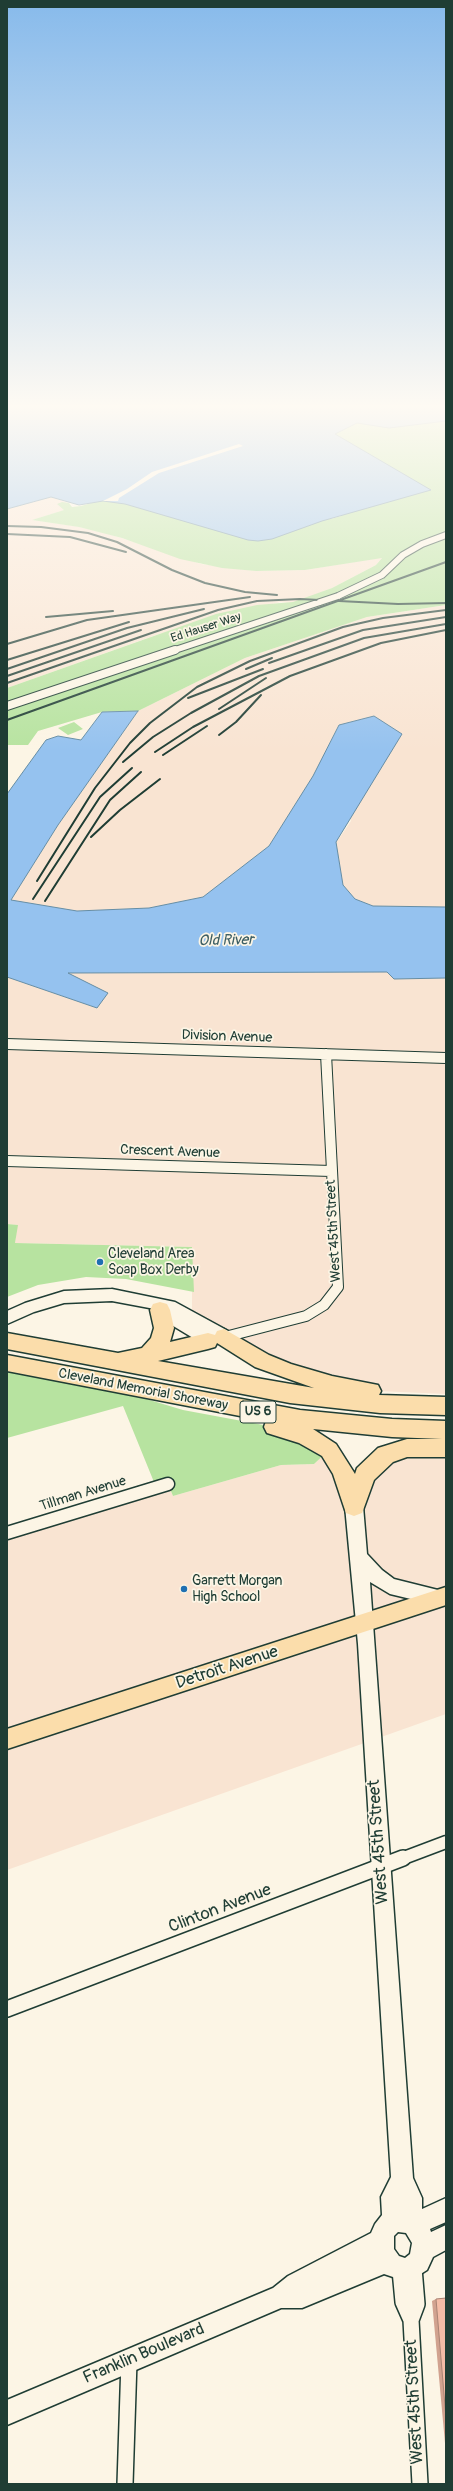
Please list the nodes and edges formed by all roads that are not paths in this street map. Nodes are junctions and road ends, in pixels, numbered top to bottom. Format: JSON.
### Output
{"nodes":[{"id":1,"x":446,"y":535,"type":"edge"},
{"id":2,"x":7,"y":706,"type":"edge"},
{"id":3,"x":7,"y":1044,"type":"edge"},
{"id":4,"x":326,"y":1054,"type":"junction"},
{"id":5,"x":446,"y":1058,"type":"edge"},
{"id":6,"x":7,"y":1161,"type":"edge"},
{"id":7,"x":331,"y":1172,"type":"junction"},
{"id":8,"x":139,"y":1300,"type":"junction"},
{"id":9,"x":160,"y":1310,"type":"junction"},
{"id":10,"x":7,"y":1318,"type":"edge"},
{"id":11,"x":216,"y":1339,"type":"junction"},
{"id":12,"x":7,"y":1341,"type":"edge"},
{"id":13,"x":148,"y":1355,"type":"junction"},
{"id":14,"x":116,"y":1362,"type":"junction"},
{"id":15,"x":7,"y":1363,"type":"edge"},
{"id":16,"x":73,"y":1377,"type":"junction"},
{"id":17,"x":446,"y":1394,"type":"edge"},
{"id":18,"x":446,"y":1406,"type":"edge"},
{"id":19,"x":446,"y":1430,"type":"edge"},
{"id":20,"x":446,"y":1448,"type":"edge"},
{"id":21,"x":168,"y":1484,"type":"dead end"},
{"id":22,"x":354,"y":1506,"type":"junction"},
{"id":23,"x":7,"y":1533,"type":"edge"},
{"id":24,"x":358,"y":1556,"type":"junction"},
{"id":25,"x":443,"y":1597,"type":"edge"},
{"id":26,"x":365,"y":1623,"type":"junction"},
{"id":27,"x":7,"y":1739,"type":"edge"},
{"id":28,"x":446,"y":1842,"type":"edge"},
{"id":29,"x":380,"y":1868,"type":"junction"},
{"id":30,"x":7,"y":2009,"type":"edge"},
{"id":31,"x":446,"y":2210,"type":"edge"},
{"id":32,"x":406,"y":2222,"type":"junction"},
{"id":33,"x":446,"y":2236,"type":"edge"},
{"id":34,"x":401,"y":2258,"type":"junction"},
{"id":35,"x":129,"y":2359,"type":"junction"},
{"id":36,"x":7,"y":2413,"type":"edge"},
{"id":37,"x":125,"y":2484,"type":"edge"},
{"id":38,"x":420,"y":2484,"type":"edge"}],
"edges":[{"from":1,"to":2,"type":"street","name":"Ed Hauser Way","bridge":true},
{"from":3,"to":4,"type":"street","name":"Division Avenue"},
{"from":4,"to":5,"type":"street","name":"Division Avenue"},
{"from":4,"to":7,"type":"street","name":"West 45th Street"},
{"from":6,"to":7,"type":"street","name":"Crescent Avenue"},
{"from":7,"to":11,"type":"street","name":"West 45th Street"},
{"from":8,"to":9,"type":"street"},
{"from":8,"to":10,"type":"street"},
{"from":8,"to":11,"type":"street"},
{"from":9,"to":11,"type":"street"},
{"from":9,"to":13,"type":"highway"},
{"from":11,"to":13,"type":"highway"},
{"from":11,"to":17,"type":"highway"},
{"from":12,"to":14,"type":"highway","name":"Cleveland Memorial Shoreway","number":"US 6"},
{"from":13,"to":14,"type":"highway"},
{"from":14,"to":18,"type":"highway","name":"Cleveland Memorial Shoreway","number":"US 6"},
{"from":15,"to":16,"type":"highway","name":"Cleveland Memorial Shoreway","number":"US 6"},
{"from":16,"to":19,"type":"highway","name":"Cleveland Memorial Shoreway","number":"US 6"},
{"from":16,"to":22,"type":"highway"},
{"from":20,"to":22,"type":"highway"},
{"from":21,"to":23,"type":"street","name":"Tillman Avenue"},
{"from":22,"to":24,"type":"street","name":"West 45th Street"},
{"from":24,"to":25,"type":"street"},
{"from":24,"to":26,"type":"street","name":"West 45th Street"},
{"from":25,"to":26,"type":"main road","name":"Detroit Avenue"},
{"from":26,"to":27,"type":"main road","name":"Detroit Avenue"},
{"from":26,"to":29,"type":"street","name":"West 45th Street"},
{"from":28,"to":29,"type":"street","name":"Clinton Avenue"},
{"from":29,"to":30,"type":"street","name":"Clinton Avenue"},
{"from":29,"to":32,"type":"street","name":"West 45th Street"},
{"from":31,"to":32,"type":"street"},
{"from":32,"to":34,"type":"street"},
{"from":32,"to":34,"type":"street"},
{"from":33,"to":34,"type":"street","name":"Franklin Boulevard"},
{"from":34,"to":35,"type":"street","name":"Franklin Boulevard"},
{"from":34,"to":38,"type":"street","name":"West 45th Street"},
{"from":35,"to":36,"type":"street","name":"Franklin Boulevard"},
{"from":35,"to":37,"type":"street"}]}
